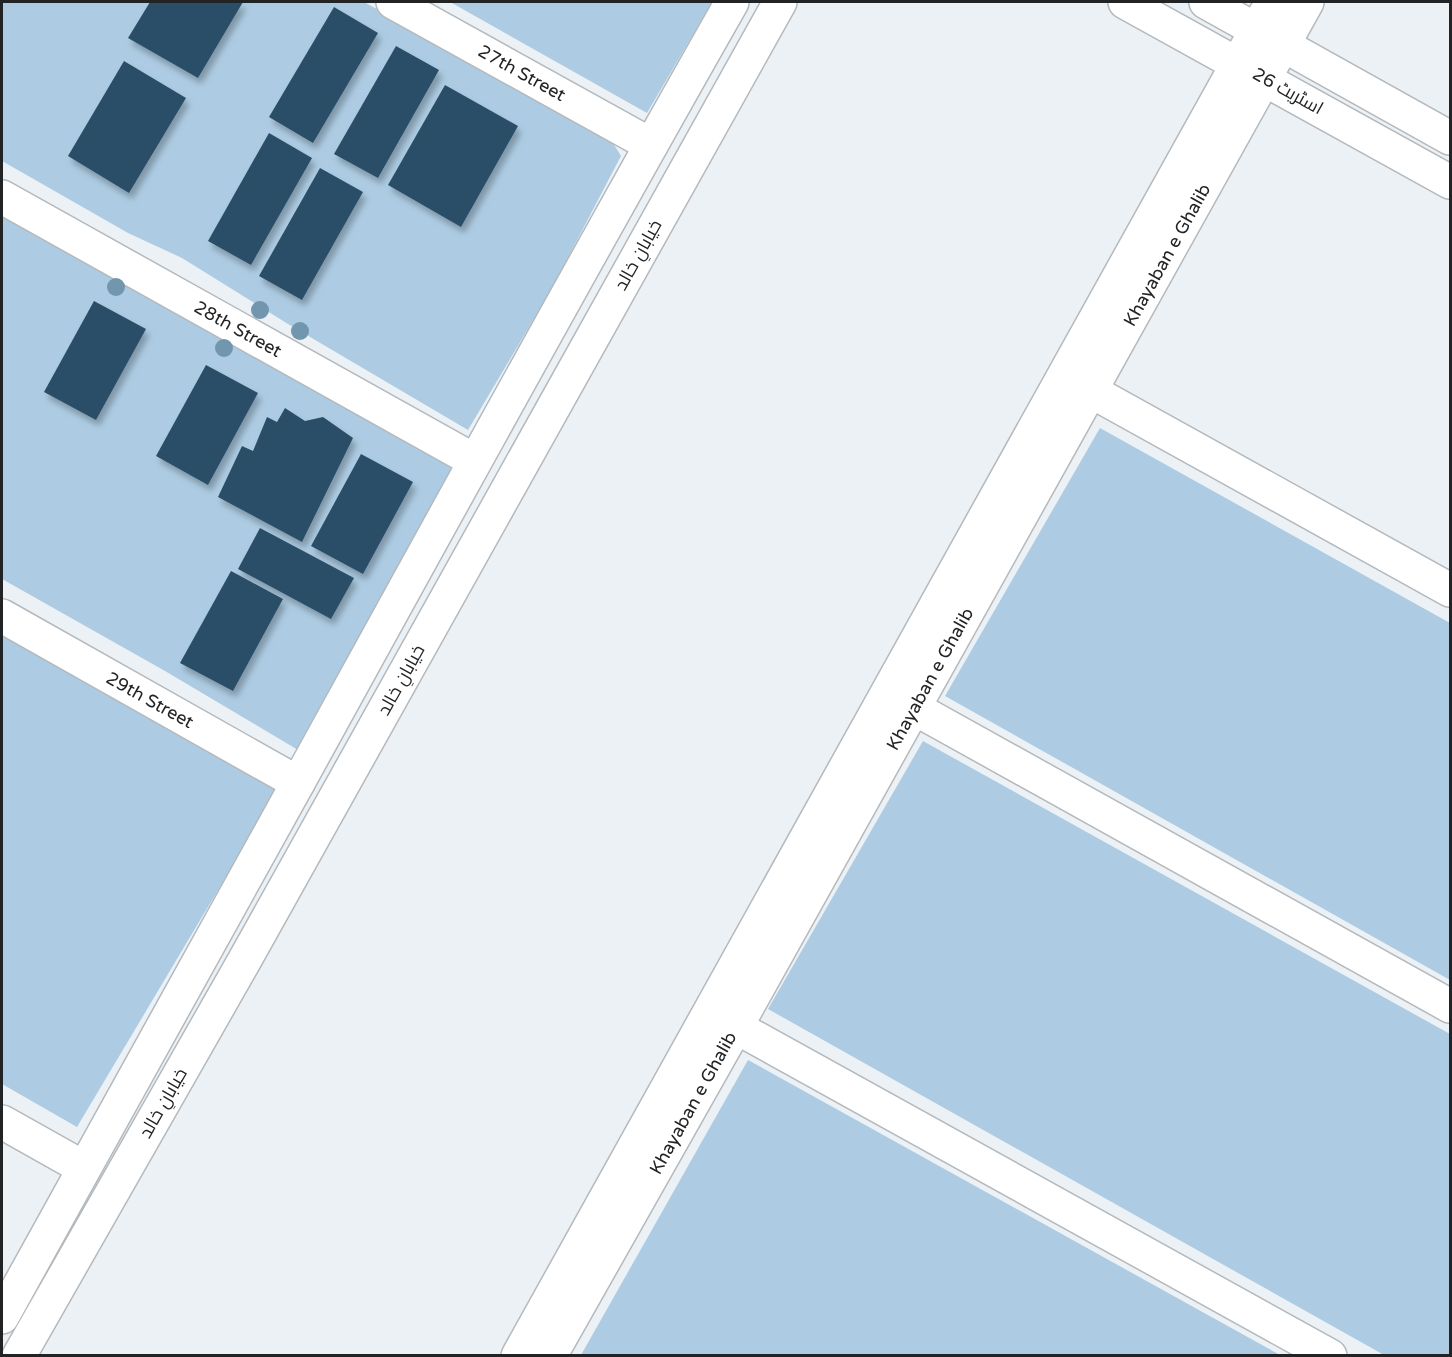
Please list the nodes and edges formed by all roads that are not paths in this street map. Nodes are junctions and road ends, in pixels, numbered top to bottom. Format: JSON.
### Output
{"nodes":[{"id":1,"x":393,"y":2,"type":"edge"},
{"id":2,"x":732,"y":2,"type":"edge"},
{"id":3,"x":780,"y":2,"type":"edge"},
{"id":4,"x":1125,"y":2,"type":"edge"},
{"id":5,"x":1206,"y":2,"type":"edge"},
{"id":6,"x":1272,"y":2,"type":"edge"},
{"id":7,"x":1307,"y":2,"type":"edge"},
{"id":8,"x":1270,"y":37,"type":"junction"},
{"id":9,"x":1251,"y":71,"type":"junction"},
{"id":10,"x":1450,"y":138,"type":"edge"},
{"id":11,"x":651,"y":145,"type":"junction"},
{"id":12,"x":1450,"y":182,"type":"edge"},
{"id":13,"x":2,"y":198,"type":"edge"},
{"id":14,"x":1091,"y":391,"type":"junction"},
{"id":15,"x":475,"y":461,"type":"junction"},
{"id":16,"x":1450,"y":590,"type":"edge"},
{"id":17,"x":2,"y":616,"type":"edge"},
{"id":18,"x":914,"y":708,"type":"junction"},
{"id":19,"x":298,"y":783,"type":"junction"},
{"id":20,"x":1450,"y":1006,"type":"edge"},
{"id":21,"x":736,"y":1027,"type":"junction"},
{"id":22,"x":2,"y":1122,"type":"edge"},
{"id":23,"x":84,"y":1168,"type":"junction"},
{"id":24,"x":2,"y":1317,"type":"edge"},
{"id":25,"x":19,"y":1356,"type":"edge"},
{"id":26,"x":518,"y":1356,"type":"edge"},
{"id":27,"x":550,"y":1356,"type":"edge"},
{"id":28,"x":1330,"y":1356,"type":"edge"}],
"edges":[{"from":1,"to":11,"type":"street","name":"27th Street"},
{"from":2,"to":11,"type":"street","name":"خیابانِ خالد"},
{"from":3,"to":25,"type":"street","name":"خیابانِ خالد"},
{"from":4,"to":9,"type":"street","name":"اسٹریٹ 26"},
{"from":5,"to":8,"type":"street"},
{"from":6,"to":8,"type":"street","name":"Khayaban e Ghalib"},
{"from":7,"to":8,"type":"street","name":"Khayaban e Ghalib"},
{"from":8,"to":9,"type":"street","name":"Khayaban e Ghalib"},
{"from":8,"to":10,"type":"street"},
{"from":9,"to":12,"type":"street","name":"اسٹریٹ 26"},
{"from":9,"to":14,"type":"street","name":"Khayaban e Ghalib"},
{"from":9,"to":26,"type":"street","name":"Khayaban e Ghalib"},
{"from":11,"to":15,"type":"street","name":"خیابانِ خالد"},
{"from":13,"to":15,"type":"street","name":"28th Street"},
{"from":14,"to":16,"type":"street"},
{"from":14,"to":18,"type":"street","name":"Khayaban e Ghalib"},
{"from":15,"to":19,"type":"street","name":"خیابانِ خالد"},
{"from":17,"to":19,"type":"street","name":"29th Street"},
{"from":18,"to":20,"type":"street"},
{"from":18,"to":21,"type":"street","name":"Khayaban e Ghalib"},
{"from":19,"to":23,"type":"street","name":"خیابانِ خالد"},
{"from":21,"to":27,"type":"street","name":"Khayaban e Ghalib"},
{"from":21,"to":28,"type":"street"},
{"from":22,"to":23,"type":"street"},
{"from":23,"to":24,"type":"street","name":"خیابانِ خالد"}]}
